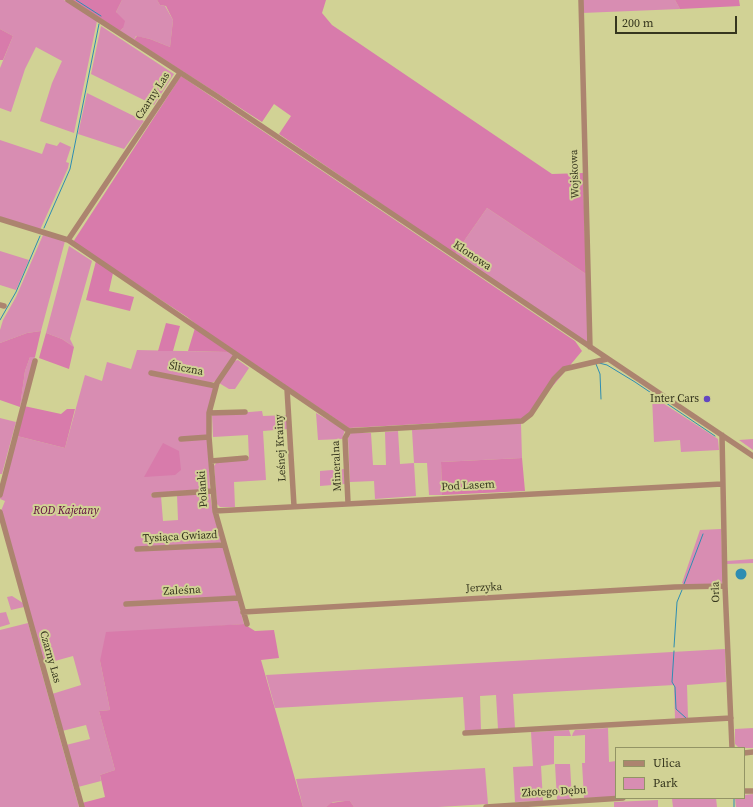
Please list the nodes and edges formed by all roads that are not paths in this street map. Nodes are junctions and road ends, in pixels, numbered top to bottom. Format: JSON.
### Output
{"nodes":[{"id":1,"x":68,"y":0,"type":"edge"},
{"id":2,"x":581,"y":0,"type":"edge"},
{"id":3,"x":180,"y":73,"type":"junction"},
{"id":4,"x":0,"y":218,"type":"edge"},
{"id":5,"x":68,"y":240,"type":"junction"},
{"id":6,"x":590,"y":347,"type":"junction"},
{"id":7,"x":236,"y":355,"type":"junction"},
{"id":8,"x":607,"y":358,"type":"junction"},
{"id":9,"x":35,"y":361,"type":"dead end"},
{"id":10,"x":151,"y":373,"type":"dead end"},
{"id":11,"x":216,"y":386,"type":"junction"},
{"id":12,"x":287,"y":389,"type":"junction"},
{"id":13,"x":245,"y":412,"type":"dead end"},
{"id":14,"x":209,"y":413,"type":"junction"},
{"id":15,"x":350,"y":431,"type":"junction"},
{"id":16,"x":722,"y":435,"type":"junction"},
{"id":17,"x":209,"y":437,"type":"junction"},
{"id":18,"x":181,"y":439,"type":"dead end"},
{"id":19,"x":753,"y":456,"type":"edge"},
{"id":20,"x":246,"y":458,"type":"dead end"},
{"id":21,"x":211,"y":461,"type":"junction"},
{"id":22,"x":722,"y":484,"type":"junction"},
{"id":23,"x":213,"y":491,"type":"junction"},
{"id":24,"x":0,"y":495,"type":"edge"},
{"id":25,"x":154,"y":495,"type":"dead end"},
{"id":26,"x":348,"y":503,"type":"junction"},
{"id":27,"x":294,"y":506,"type":"junction"},
{"id":28,"x":215,"y":511,"type":"junction"},
{"id":29,"x":0,"y":512,"type":"edge"},
{"id":30,"x":224,"y":545,"type":"junction"},
{"id":31,"x":137,"y":549,"type":"dead end"},
{"id":32,"x":725,"y":586,"type":"junction"},
{"id":33,"x":239,"y":598,"type":"junction"},
{"id":34,"x":126,"y":604,"type":"dead end"},
{"id":35,"x":243,"y":612,"type":"junction"},
{"id":36,"x":247,"y":624,"type":"dead end"},
{"id":37,"x":731,"y":718,"type":"junction"},
{"id":38,"x":465,"y":733,"type":"dead end"},
{"id":39,"x":732,"y":747,"type":"edge"},
{"id":40,"x":615,"y":799,"type":"edge"},
{"id":41,"x":82,"y":807,"type":"edge"},
{"id":42,"x":486,"y":807,"type":"edge"}],
"edges":[{"from":1,"to":3,"type":"street","name":"Czarny Las"},
{"from":2,"to":6,"type":"street","name":"Wojskowa"},
{"from":3,"to":5,"type":"street","name":"Czarny Las"},
{"from":3,"to":6,"type":"street","name":"Klonowa"},
{"from":4,"to":5,"type":"street"},
{"from":5,"to":7,"type":"street"},
{"from":6,"to":8,"type":"street","name":"Klonowa"},
{"from":7,"to":11,"type":"street","name":"Polanki"},
{"from":7,"to":12,"type":"street"},
{"from":8,"to":15,"type":"street"},
{"from":8,"to":16,"type":"street","name":"Klonowa"},
{"from":9,"to":24,"type":"street"},
{"from":10,"to":11,"type":"street","name":"Śliczna"},
{"from":11,"to":14,"type":"street","name":"Polanki"},
{"from":12,"to":15,"type":"street"},
{"from":12,"to":27,"type":"street","name":"Leśnej Krainy"},
{"from":13,"to":14,"type":"street"},
{"from":14,"to":17,"type":"street","name":"Polanki"},
{"from":15,"to":26,"type":"street","name":"Mineralna"},
{"from":16,"to":19,"type":"street","name":"Klonowa"},
{"from":16,"to":22,"type":"street","name":"Orla"},
{"from":17,"to":18,"type":"street"},
{"from":17,"to":21,"type":"street","name":"Polanki"},
{"from":20,"to":21,"type":"street"},
{"from":21,"to":23,"type":"street","name":"Polanki"},
{"from":22,"to":26,"type":"street","name":"Pod Lasem"},
{"from":22,"to":32,"type":"street","name":"Orla"},
{"from":23,"to":25,"type":"street"},
{"from":23,"to":28,"type":"street","name":"Polanki"},
{"from":26,"to":27,"type":"street","name":"Pod Lasem"},
{"from":27,"to":28,"type":"street","name":"Pod Lasem"},
{"from":28,"to":30,"type":"street","name":"Polanki"},
{"from":29,"to":41,"type":"street","name":"Czarny Las"},
{"from":30,"to":31,"type":"street","name":"Tysiąca Gwiazd"},
{"from":30,"to":33,"type":"street","name":"Polanki"},
{"from":32,"to":35,"type":"street","name":"Jerzyka"},
{"from":32,"to":37,"type":"street","name":"Orla"},
{"from":33,"to":34,"type":"street","name":"Zaleśna"},
{"from":33,"to":35,"type":"street","name":"Polanki"},
{"from":35,"to":36,"type":"street","name":"Polanki"},
{"from":37,"to":38,"type":"street"},
{"from":37,"to":39,"type":"street","name":"Orla"},
{"from":40,"to":42,"type":"street","name":"Złotego Dębu"}]}
